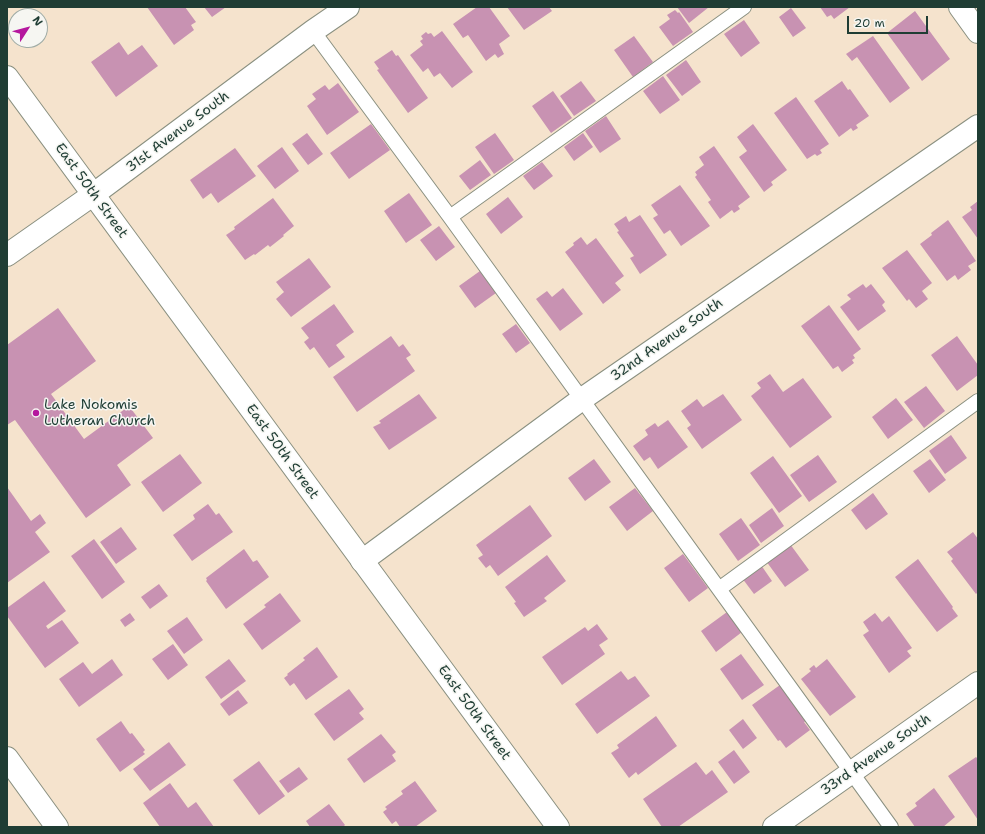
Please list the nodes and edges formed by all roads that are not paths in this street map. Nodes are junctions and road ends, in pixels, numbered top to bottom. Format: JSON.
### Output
{"nodes":[{"id":1,"x":348,"y":7,"type":"edge"},
{"id":2,"x":744,"y":7,"type":"edge"},
{"id":3,"x":960,"y":7,"type":"edge"},
{"id":4,"x":313,"y":31,"type":"junction"},
{"id":5,"x":978,"y":32,"type":"edge"},
{"id":6,"x":7,"y":77,"type":"edge"},
{"id":7,"x":978,"y":126,"type":"edge"},
{"id":8,"x":94,"y":194,"type":"junction"},
{"id":9,"x":450,"y":218,"type":"junction"},
{"id":10,"x":7,"y":255,"type":"edge"},
{"id":11,"x":582,"y":399,"type":"junction"},
{"id":12,"x":978,"y":401,"type":"edge"},
{"id":13,"x":362,"y":561,"type":"junction"},
{"id":14,"x":719,"y":589,"type":"junction"},
{"id":15,"x":978,"y":683,"type":"edge"},
{"id":16,"x":7,"y":758,"type":"edge"},
{"id":17,"x":851,"y":773,"type":"junction"},
{"id":18,"x":57,"y":827,"type":"edge"},
{"id":19,"x":558,"y":827,"type":"edge"},
{"id":20,"x":774,"y":827,"type":"edge"},
{"id":21,"x":891,"y":827,"type":"edge"}],
"edges":[{"from":1,"to":4,"type":"street","name":"31st Avenue South"},
{"from":2,"to":9,"type":"lane"},
{"from":3,"to":5,"type":"street"},
{"from":4,"to":8,"type":"street","name":"31st Avenue South"},
{"from":4,"to":9,"type":"lane"},
{"from":6,"to":8,"type":"street","name":"East 50th Street"},
{"from":7,"to":11,"type":"street","name":"32nd Avenue South"},
{"from":8,"to":10,"type":"street","name":"31st Avenue South"},
{"from":8,"to":13,"type":"street","name":"East 50th Street"},
{"from":9,"to":11,"type":"lane"},
{"from":11,"to":13,"type":"street","name":"32nd Avenue South"},
{"from":11,"to":14,"type":"lane"},
{"from":12,"to":14,"type":"lane"},
{"from":13,"to":19,"type":"street","name":"East 50th Street"},
{"from":14,"to":17,"type":"lane"},
{"from":15,"to":17,"type":"street","name":"33rd Avenue South"},
{"from":16,"to":18,"type":"street"},
{"from":17,"to":20,"type":"street","name":"33rd Avenue South"},
{"from":17,"to":21,"type":"lane"}]}
